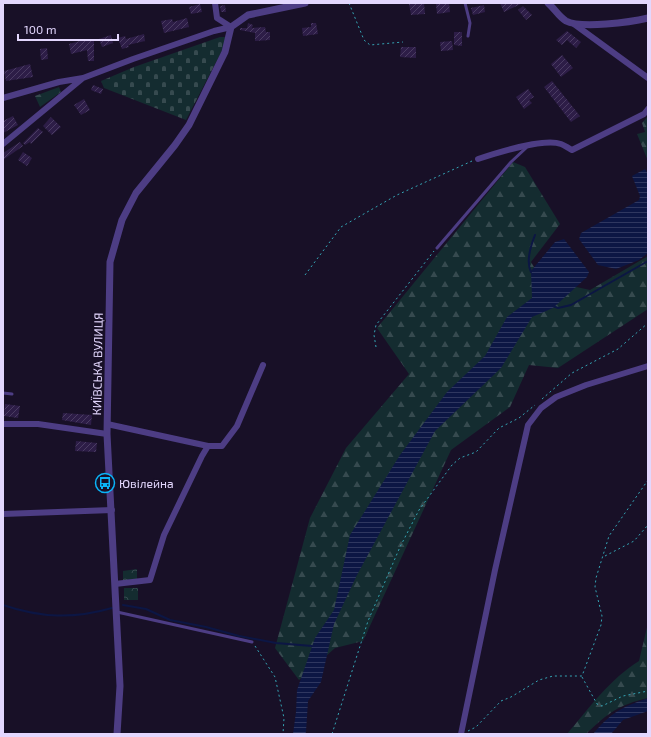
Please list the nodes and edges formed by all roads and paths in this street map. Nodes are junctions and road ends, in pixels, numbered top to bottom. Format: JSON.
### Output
{"nodes":[{"id":1,"x":215,"y":3,"type":"edge"},
{"id":2,"x":305,"y":3,"type":"edge"},
{"id":3,"x":349,"y":3,"type":"edge"},
{"id":4,"x":465,"y":3,"type":"edge"},
{"id":5,"x":548,"y":3,"type":"edge"},
{"id":6,"x":648,"y":18,"type":"edge"},
{"id":7,"x":574,"y":24,"type":"junction"},
{"id":8,"x":231,"y":27,"type":"junction"},
{"id":9,"x":468,"y":36,"type":"dead end"},
{"id":10,"x":403,"y":42,"type":"dead end"},
{"id":11,"x":83,"y":78,"type":"junction"},
{"id":12,"x":648,"y":78,"type":"edge"},
{"id":13,"x":3,"y":98,"type":"edge"},
{"id":14,"x":648,"y":109,"type":"edge"},
{"id":15,"x":3,"y":144,"type":"edge"},
{"id":16,"x":528,"y":146,"type":"junction"},
{"id":17,"x":478,"y":159,"type":"joint"},
{"id":18,"x":437,"y":248,"type":"joint"},
{"id":19,"x":305,"y":275,"type":"dead end"},
{"id":20,"x":648,"y":323,"type":"edge"},
{"id":21,"x":376,"y":347,"type":"dead end"},
{"id":22,"x":263,"y":365,"type":"dead end"},
{"id":23,"x":648,"y":366,"type":"edge"},
{"id":24,"x":3,"y":393,"type":"edge"},
{"id":25,"x":12,"y":394,"type":"dead end"},
{"id":26,"x":3,"y":424,"type":"edge"},
{"id":27,"x":107,"y":424,"type":"junction"},
{"id":28,"x":107,"y":434,"type":"junction"},
{"id":29,"x":208,"y":446,"type":"junction"},
{"id":30,"x":648,"y":480,"type":"edge"},
{"id":31,"x":112,"y":510,"type":"junction"},
{"id":32,"x":3,"y":514,"type":"edge"},
{"id":33,"x":648,"y":525,"type":"edge"},
{"id":34,"x":604,"y":556,"type":"junction"},
{"id":35,"x":115,"y":584,"type":"junction"},
{"id":36,"x":117,"y":612,"type":"junction"},
{"id":37,"x":252,"y":642,"type":"joint"},
{"id":38,"x":582,"y":676,"type":"junction"},
{"id":39,"x":648,"y":691,"type":"edge"},
{"id":40,"x":117,"y":734,"type":"edge"},
{"id":41,"x":283,"y":734,"type":"edge"},
{"id":42,"x":332,"y":734,"type":"edge"},
{"id":43,"x":462,"y":734,"type":"edge"}],
"edges":[{"from":1,"to":8,"type":"street"},
{"from":2,"to":8,"type":"street"},
{"from":3,"to":10,"type":"path"},
{"from":4,"to":9,"type":"lane"},
{"from":5,"to":7,"type":"street"},
{"from":6,"to":7,"type":"street"},
{"from":7,"to":12,"type":"street"},
{"from":8,"to":11,"type":"street"},
{"from":8,"to":27,"type":"street","name":"КИЇВСЬКА ВУЛИЦЯ"},
{"from":11,"to":13,"type":"street"},
{"from":11,"to":15,"type":"street"},
{"from":14,"to":16,"type":"street"},
{"from":16,"to":17,"type":"street"},
{"from":16,"to":18,"type":"lane"},
{"from":17,"to":19,"type":"path"},
{"from":18,"to":21,"type":"path"},
{"from":20,"to":42,"type":"path"},
{"from":22,"to":29,"type":"street"},
{"from":23,"to":43,"type":"street"},
{"from":24,"to":25,"type":"lane"},
{"from":26,"to":28,"type":"street"},
{"from":27,"to":28,"type":"street","name":"КИЇВСЬКА ВУЛИЦЯ"},
{"from":27,"to":29,"type":"street"},
{"from":28,"to":31,"type":"street","name":"КИЇВСЬКА ВУЛИЦЯ"},
{"from":29,"to":35,"type":"street"},
{"from":30,"to":34,"type":"path"},
{"from":31,"to":32,"type":"street"},
{"from":31,"to":35,"type":"street","name":"КИЇВСЬКА ВУЛИЦЯ"},
{"from":33,"to":34,"type":"path"},
{"from":34,"to":38,"type":"path"},
{"from":35,"to":36,"type":"street","name":"КИЇВСЬКА ВУЛИЦЯ"},
{"from":36,"to":37,"type":"lane"},
{"from":36,"to":40,"type":"street","name":"КИЇВСЬКА ВУЛИЦЯ"},
{"from":37,"to":41,"type":"path"},
{"from":38,"to":39,"type":"path"},
{"from":38,"to":43,"type":"path"}]}
